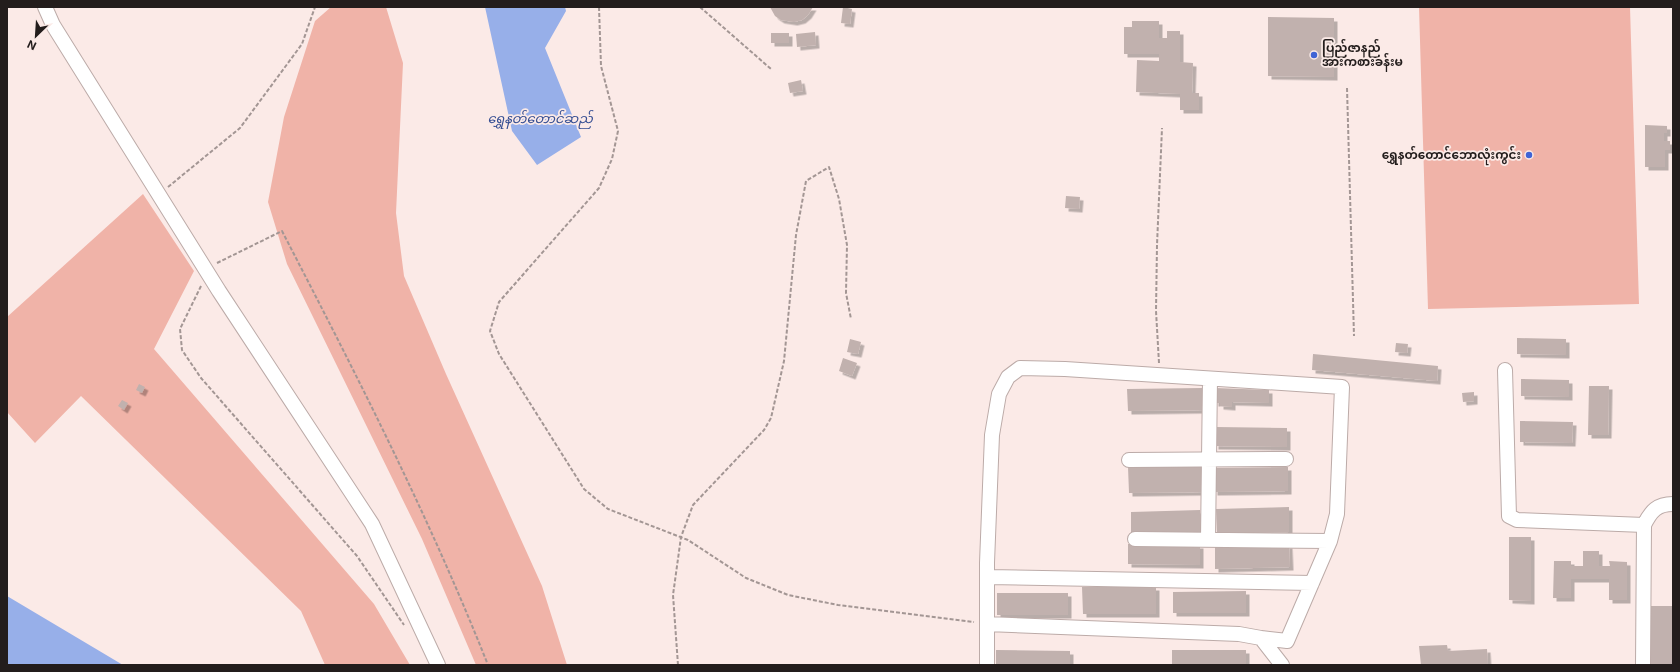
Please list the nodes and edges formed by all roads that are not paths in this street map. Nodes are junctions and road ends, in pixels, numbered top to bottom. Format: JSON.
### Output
{"nodes":[{"id":1,"x":45,"y":7,"type":"edge"},
{"id":2,"x":1505,"y":370,"type":"dead end"},
{"id":3,"x":1210,"y":379,"type":"junction"},
{"id":4,"x":1286,"y":459,"type":"dead end"},
{"id":5,"x":1129,"y":460,"type":"dead end"},
{"id":6,"x":1209,"y":460,"type":"junction"},
{"id":7,"x":1673,"y":504,"type":"edge"},
{"id":8,"x":1644,"y":525,"type":"junction"},
{"id":9,"x":1135,"y":539,"type":"dead end"},
{"id":10,"x":1208,"y":540,"type":"junction"},
{"id":11,"x":1330,"y":542,"type":"junction"},
{"id":12,"x":987,"y":577,"type":"junction"},
{"id":13,"x":1312,"y":583,"type":"junction"},
{"id":14,"x":987,"y":624,"type":"junction"},
{"id":15,"x":1261,"y":638,"type":"junction"},
{"id":16,"x":438,"y":665,"type":"edge"},
{"id":17,"x":987,"y":665,"type":"edge"},
{"id":18,"x":1282,"y":665,"type":"edge"},
{"id":19,"x":1643,"y":665,"type":"edge"}],
"edges":[{"from":1,"to":16,"type":"street"},
{"from":2,"to":8,"type":"street"},
{"from":3,"to":6,"type":"street"},
{"from":3,"to":11,"type":"street"},
{"from":3,"to":12,"type":"street"},
{"from":4,"to":6,"type":"street"},
{"from":5,"to":6,"type":"street"},
{"from":6,"to":10,"type":"street"},
{"from":7,"to":8,"type":"street"},
{"from":8,"to":19,"type":"street"},
{"from":9,"to":10,"type":"street"},
{"from":10,"to":11,"type":"street"},
{"from":11,"to":13,"type":"street"},
{"from":12,"to":13,"type":"street"},
{"from":12,"to":14,"type":"street"},
{"from":13,"to":15,"type":"street"},
{"from":14,"to":15,"type":"street"},
{"from":14,"to":17,"type":"street"},
{"from":15,"to":18,"type":"street"}]}
